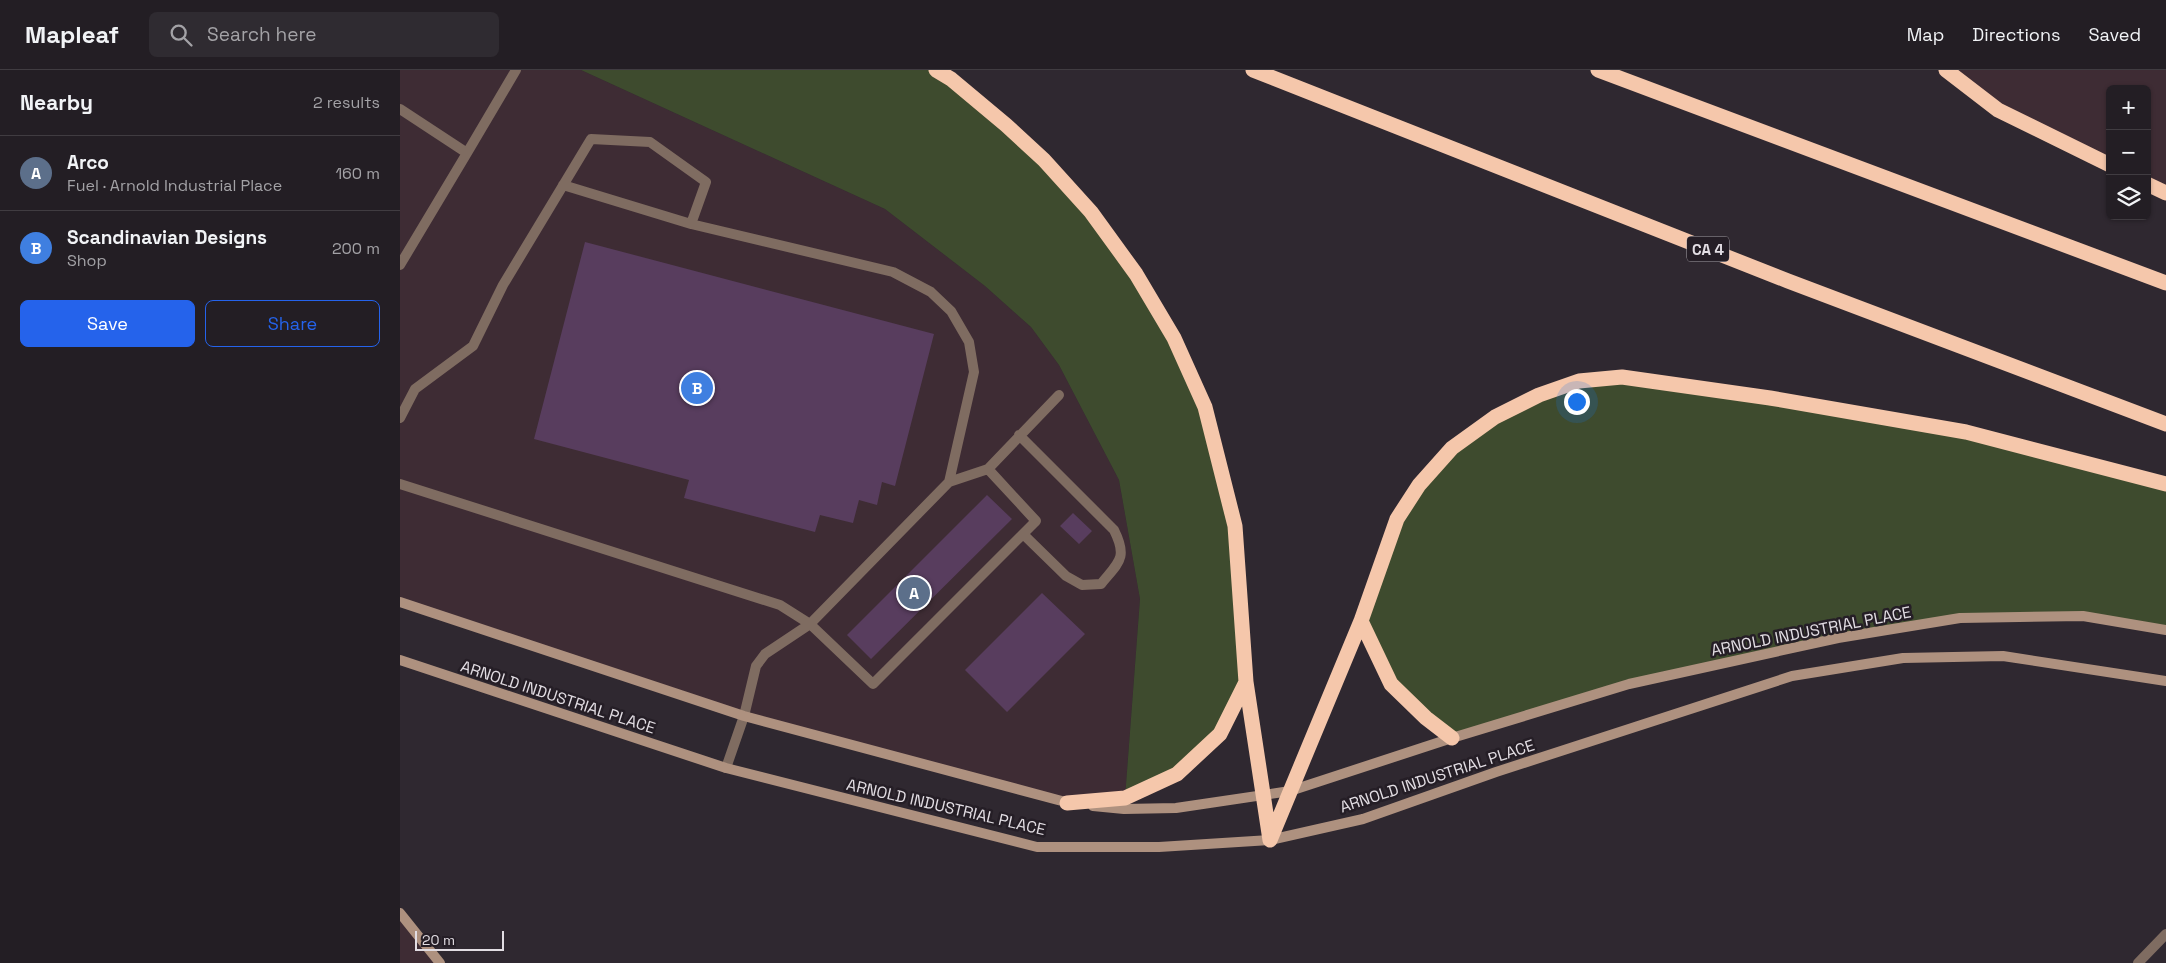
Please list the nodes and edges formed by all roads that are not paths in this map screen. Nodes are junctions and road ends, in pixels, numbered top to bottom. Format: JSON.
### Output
{"nodes":[{"id":1,"x":516,"y":70,"type":"edge"},
{"id":2,"x":936,"y":70,"type":"edge"},
{"id":3,"x":1253,"y":70,"type":"edge"},
{"id":4,"x":1598,"y":70,"type":"edge"},
{"id":5,"x":1946,"y":70,"type":"edge"},
{"id":6,"x":400,"y":109,"type":"edge"},
{"id":7,"x":467,"y":153,"type":"junction"},
{"id":8,"x":2106,"y":163,"type":"edge"},
{"id":9,"x":563,"y":185,"type":"junction"},
{"id":10,"x":2151,"y":186,"type":"edge"},
{"id":11,"x":2166,"y":193,"type":"edge"},
{"id":12,"x":691,"y":224,"type":"junction"},
{"id":13,"x":400,"y":265,"type":"edge"},
{"id":14,"x":2166,"y":284,"type":"edge"},
{"id":15,"x":1059,"y":395,"type":"dead end"},
{"id":16,"x":400,"y":418,"type":"edge"},
{"id":17,"x":2166,"y":424,"type":"edge"},
{"id":18,"x":1019,"y":435,"type":"junction"},
{"id":19,"x":988,"y":469,"type":"junction"},
{"id":20,"x":949,"y":482,"type":"junction"},
{"id":21,"x":400,"y":484,"type":"edge"},
{"id":22,"x":2166,"y":484,"type":"edge"},
{"id":23,"x":1023,"y":534,"type":"junction"},
{"id":24,"x":400,"y":602,"type":"edge"},
{"id":25,"x":1360,"y":621,"type":"junction"},
{"id":26,"x":810,"y":624,"type":"junction"},
{"id":27,"x":2166,"y":630,"type":"edge"},
{"id":28,"x":400,"y":660,"type":"edge"},
{"id":29,"x":2166,"y":681,"type":"edge"},
{"id":30,"x":1246,"y":682,"type":"junction"},
{"id":31,"x":744,"y":716,"type":"junction"},
{"id":32,"x":1452,"y":738,"type":"junction"},
{"id":33,"x":726,"y":768,"type":"junction"},
{"id":34,"x":1290,"y":791,"type":"junction"},
{"id":35,"x":1263,"y":795,"type":"junction"},
{"id":36,"x":1067,"y":803,"type":"junction"},
{"id":37,"x":1270,"y":840,"type":"junction"},
{"id":38,"x":401,"y":916,"type":"edge"},
{"id":39,"x":2166,"y":934,"type":"edge"},
{"id":40,"x":440,"y":963,"type":"edge"},
{"id":41,"x":2138,"y":963,"type":"edge"}],
"edges":[{"from":1,"to":7,"type":"lane"},
{"from":2,"to":30,"type":"highway"},
{"from":3,"to":17,"type":"highway","number":"CA 4"},
{"from":4,"to":14,"type":"highway"},
{"from":5,"to":8,"type":"highway"},
{"from":6,"to":7,"type":"lane"},
{"from":7,"to":13,"type":"lane"},
{"from":9,"to":12,"type":"lane"},
{"from":9,"to":12,"type":"lane"},
{"from":9,"to":16,"type":"lane"},
{"from":10,"to":11,"type":"highway"},
{"from":12,"to":20,"type":"lane"},
{"from":15,"to":18,"type":"lane"},
{"from":18,"to":19,"type":"lane"},
{"from":18,"to":23,"type":"lane"},
{"from":19,"to":20,"type":"lane"},
{"from":19,"to":23,"type":"lane"},
{"from":20,"to":26,"type":"lane"},
{"from":21,"to":26,"type":"lane"},
{"from":22,"to":25,"type":"highway"},
{"from":23,"to":26,"type":"lane"},
{"from":24,"to":31,"type":"street","name":"ARNOLD INDUSTRIAL PLACE"},
{"from":25,"to":32,"type":"highway"},
{"from":25,"to":34,"type":"highway"},
{"from":26,"to":31,"type":"lane"},
{"from":27,"to":32,"type":"street","name":"ARNOLD INDUSTRIAL PLACE"},
{"from":28,"to":33,"type":"street","name":"ARNOLD INDUSTRIAL PLACE"},
{"from":29,"to":37,"type":"street","name":"ARNOLD INDUSTRIAL PLACE"},
{"from":30,"to":35,"type":"highway"},
{"from":30,"to":36,"type":"highway"},
{"from":31,"to":33,"type":"lane"},
{"from":31,"to":36,"type":"street","name":"ARNOLD INDUSTRIAL PLACE"},
{"from":32,"to":34,"type":"street","name":"ARNOLD INDUSTRIAL PLACE"},
{"from":33,"to":37,"type":"street","name":"ARNOLD INDUSTRIAL PLACE"},
{"from":34,"to":35,"type":"street","name":"ARNOLD INDUSTRIAL PLACE"},
{"from":34,"to":37,"type":"highway"},
{"from":35,"to":36,"type":"street","name":"ARNOLD INDUSTRIAL PLACE"},
{"from":35,"to":37,"type":"highway"},
{"from":38,"to":40,"type":"street"},
{"from":39,"to":41,"type":"lane"}]}
